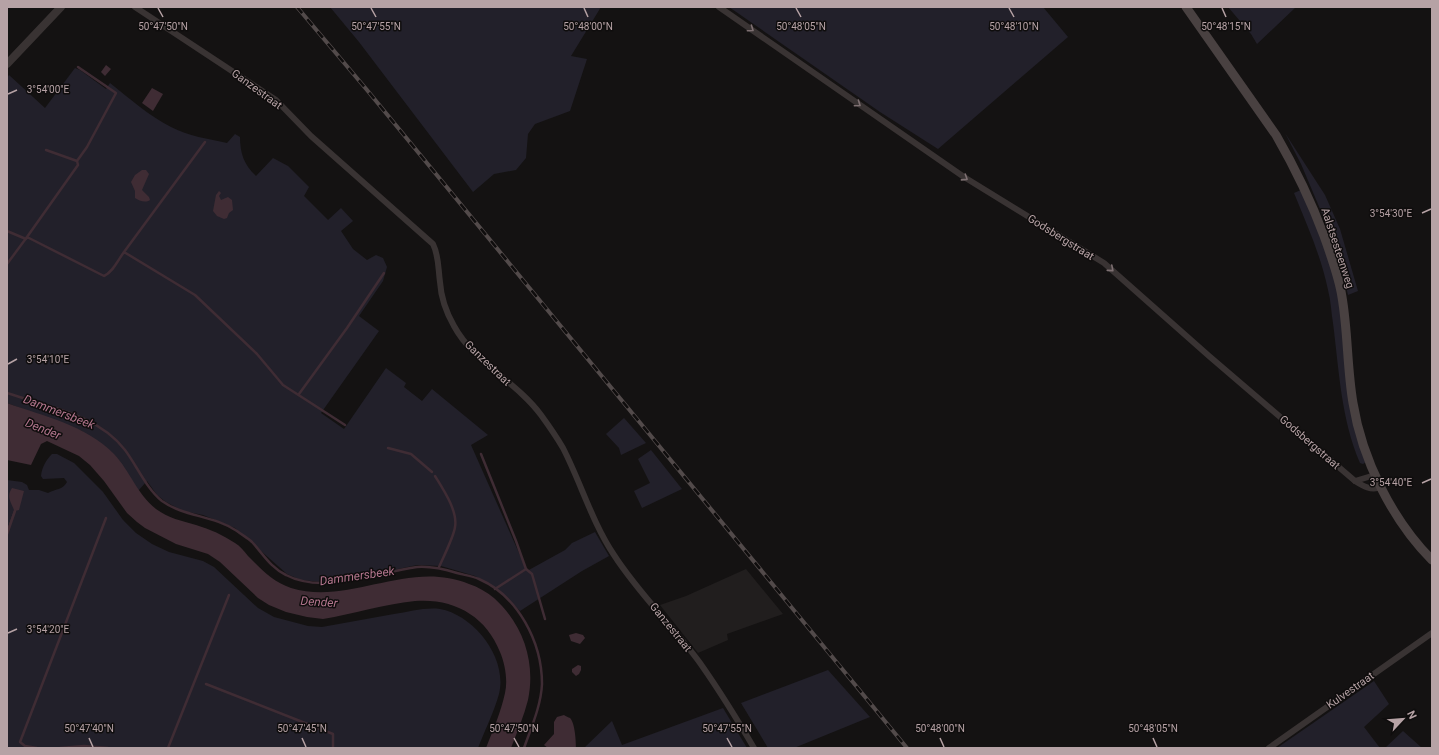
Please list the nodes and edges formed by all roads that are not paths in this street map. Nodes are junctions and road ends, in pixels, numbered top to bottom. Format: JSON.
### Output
{"nodes":[{"id":1,"x":61,"y":7,"type":"edge"},
{"id":2,"x":135,"y":7,"type":"edge"},
{"id":3,"x":719,"y":7,"type":"edge"},
{"id":4,"x":1186,"y":7,"type":"edge"},
{"id":5,"x":7,"y":64,"type":"edge"},
{"id":6,"x":1376,"y":475,"type":"junction"},
{"id":7,"x":1355,"y":481,"type":"junction"},
{"id":8,"x":1381,"y":487,"type":"junction"},
{"id":9,"x":1432,"y":560,"type":"edge"},
{"id":10,"x":1432,"y":633,"type":"edge"},
{"id":11,"x":754,"y":748,"type":"edge"},
{"id":12,"x":1269,"y":748,"type":"edge"}],
"edges":[{"from":1,"to":5,"type":"street"},
{"from":2,"to":11,"type":"street","name":"Ganzestraat"},
{"from":3,"to":7,"type":"street","name":"Godsbergstraat","one_way":true},
{"from":4,"to":6,"type":"main road","name":"Aalstsesteenweg"},
{"from":6,"to":7,"type":"street"},
{"from":6,"to":8,"type":"main road","name":"Aalstsesteenweg"},
{"from":7,"to":8,"type":"street","name":"Godsbergstraat"},
{"from":8,"to":9,"type":"main road","name":"Aalstsesteenweg"},
{"from":10,"to":12,"type":"street","name":"Kulvestraat"}]}
